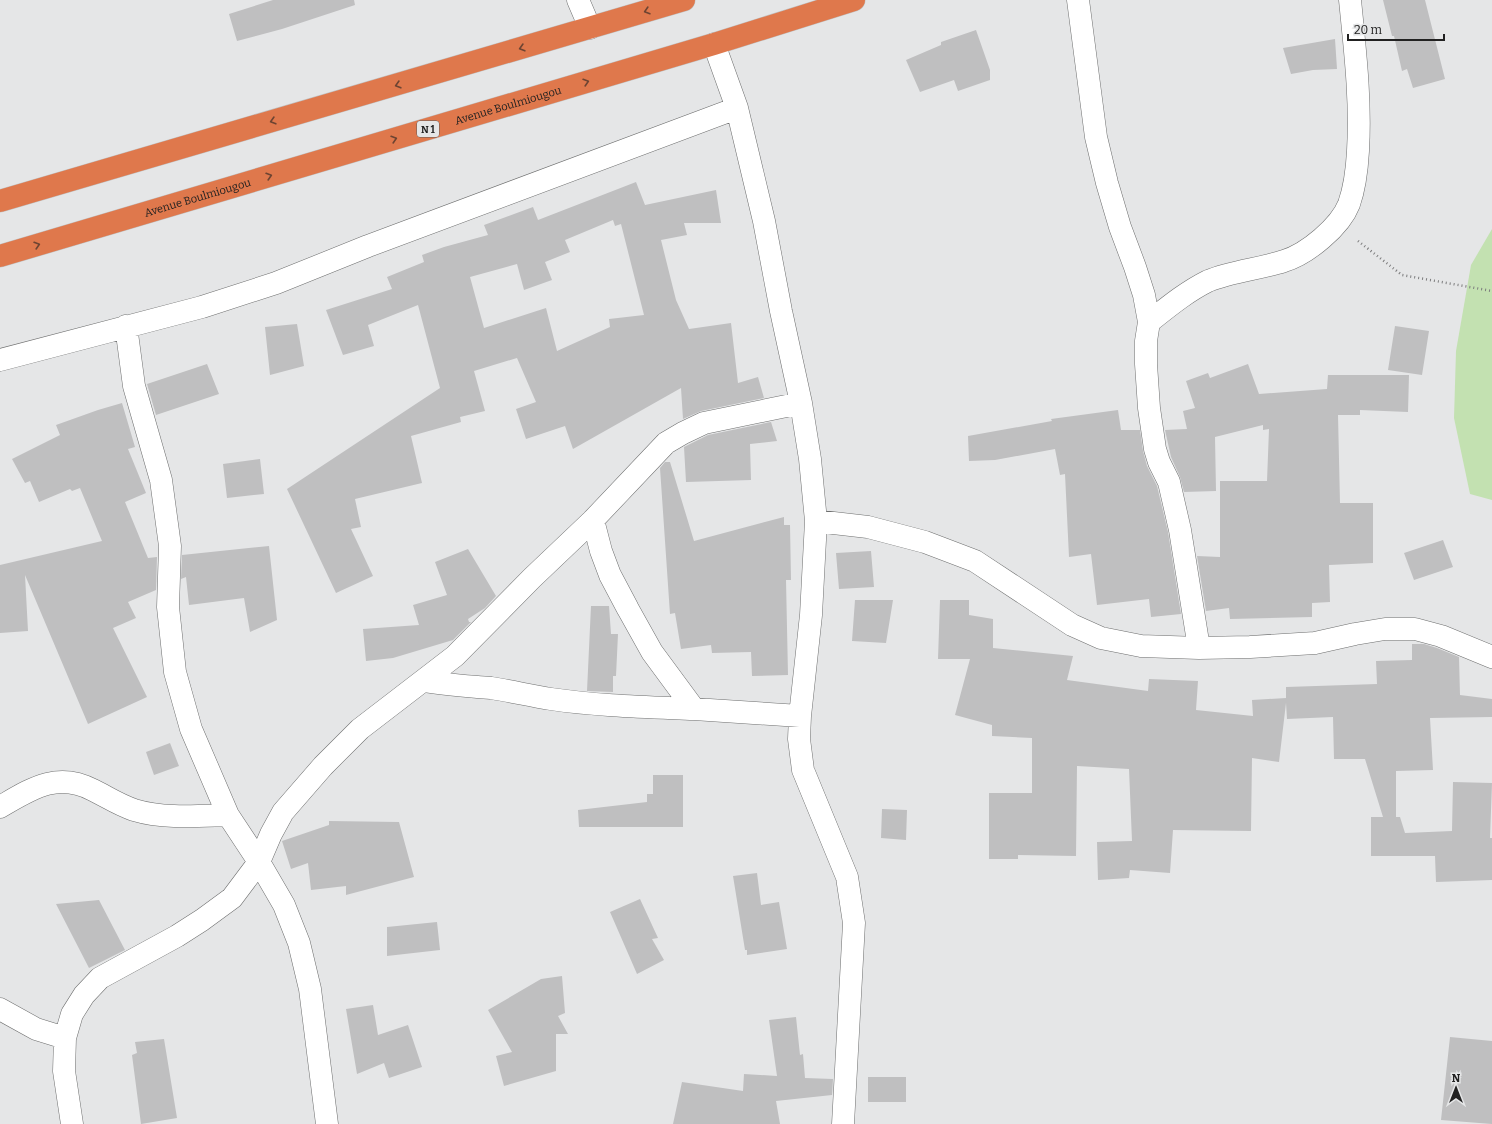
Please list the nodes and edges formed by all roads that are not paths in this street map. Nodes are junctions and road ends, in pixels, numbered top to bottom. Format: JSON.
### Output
{"nodes":[{"id":1,"x":578,"y":0,"type":"edge"},
{"id":2,"x":684,"y":0,"type":"edge"},
{"id":3,"x":854,"y":0,"type":"edge"},
{"id":4,"x":1078,"y":0,"type":"edge"},
{"id":5,"x":1350,"y":0,"type":"edge"},
{"id":6,"x":590,"y":28,"type":"junction"},
{"id":7,"x":714,"y":44,"type":"junction"},
{"id":8,"x":737,"y":108,"type":"junction"},
{"id":9,"x":0,"y":201,"type":"edge"},
{"id":10,"x":0,"y":256,"type":"edge"},
{"id":11,"x":1149,"y":322,"type":"junction"},
{"id":12,"x":126,"y":326,"type":"junction"},
{"id":13,"x":0,"y":360,"type":"edge"},
{"id":14,"x":801,"y":403,"type":"junction"},
{"id":15,"x":594,"y":520,"type":"junction"},
{"id":16,"x":816,"y":521,"type":"junction"},
{"id":17,"x":1199,"y":648,"type":"junction"},
{"id":18,"x":1492,"y":657,"type":"edge"},
{"id":19,"x":424,"y":681,"type":"junction"},
{"id":20,"x":694,"y":709,"type":"junction"},
{"id":21,"x":800,"y":716,"type":"junction"},
{"id":22,"x":0,"y":807,"type":"edge"},
{"id":23,"x":228,"y":815,"type":"junction"},
{"id":24,"x":259,"y":862,"type":"junction"},
{"id":25,"x":0,"y":1010,"type":"edge"},
{"id":26,"x":65,"y":1038,"type":"junction"},
{"id":27,"x":72,"y":1124,"type":"edge"},
{"id":28,"x":327,"y":1124,"type":"edge"},
{"id":29,"x":842,"y":1124,"type":"edge"}],
"edges":[{"from":1,"to":6,"type":"street"},
{"from":2,"to":6,"type":"highway","one_way":true},
{"from":3,"to":7,"type":"highway","name":"Avenue Boulmiougou","number":"N 1"},
{"from":4,"to":11,"type":"street"},
{"from":5,"to":11,"type":"street"},
{"from":6,"to":9,"type":"highway","one_way":true},
{"from":7,"to":8,"type":"street"},
{"from":10,"to":7,"type":"highway","name":"Avenue Boulmiougou","number":"N 1","one_way":true},
{"from":8,"to":12,"type":"street"},
{"from":8,"to":14,"type":"street"},
{"from":11,"to":17,"type":"street"},
{"from":12,"to":13,"type":"street"},
{"from":12,"to":23,"type":"street"},
{"from":14,"to":15,"type":"street"},
{"from":14,"to":16,"type":"street"},
{"from":15,"to":19,"type":"street"},
{"from":15,"to":20,"type":"street"},
{"from":16,"to":17,"type":"street"},
{"from":16,"to":21,"type":"street"},
{"from":17,"to":18,"type":"street"},
{"from":19,"to":20,"type":"street"},
{"from":19,"to":24,"type":"street"},
{"from":20,"to":21,"type":"street"},
{"from":21,"to":29,"type":"street"},
{"from":22,"to":23,"type":"street"},
{"from":23,"to":24,"type":"street"},
{"from":24,"to":26,"type":"street"},
{"from":24,"to":28,"type":"street"},
{"from":25,"to":26,"type":"street"},
{"from":26,"to":27,"type":"street"}]}
